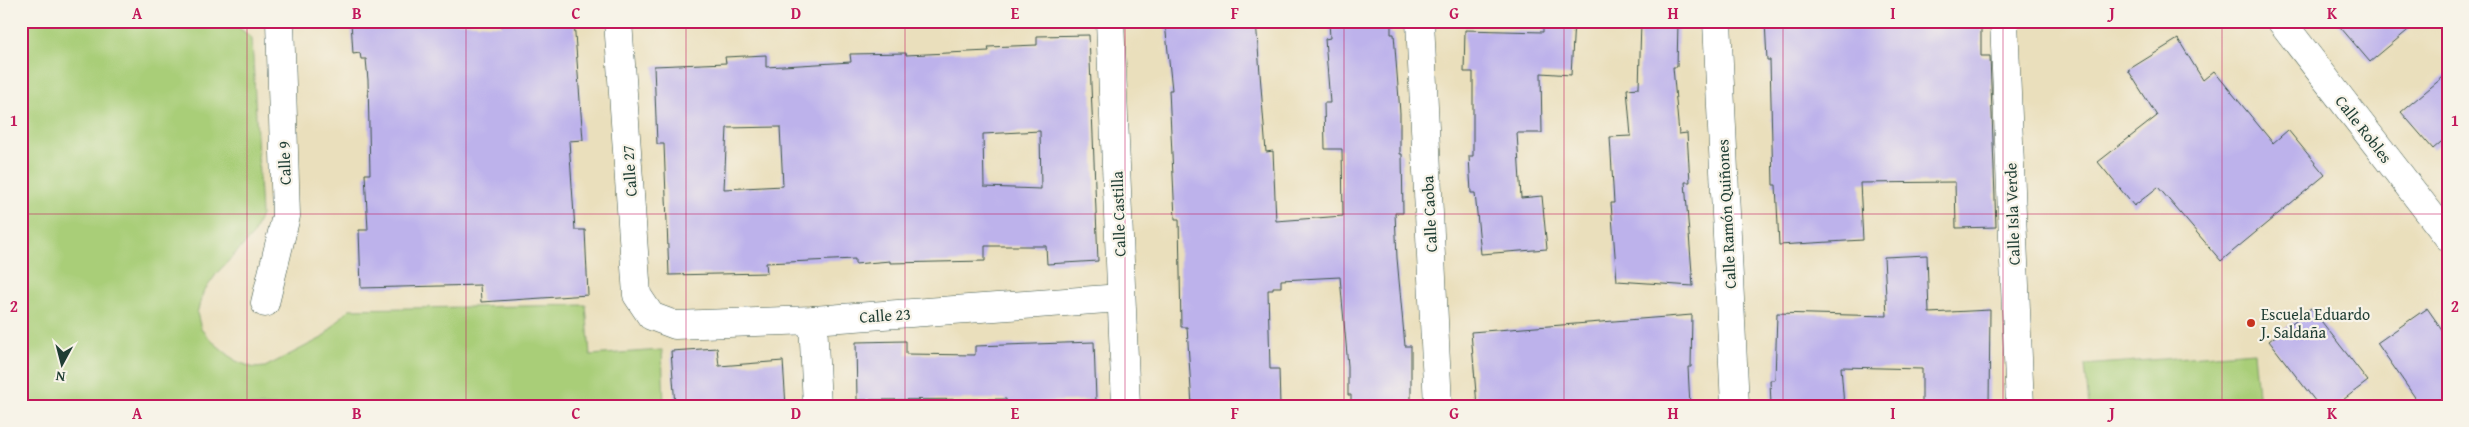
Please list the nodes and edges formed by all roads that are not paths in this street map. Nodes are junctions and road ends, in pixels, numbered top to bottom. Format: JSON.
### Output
{"nodes":[{"id":1,"x":280,"y":21,"type":"edge"},
{"id":2,"x":618,"y":21,"type":"edge"},
{"id":3,"x":1110,"y":21,"type":"edge"},
{"id":4,"x":1420,"y":21,"type":"edge"},
{"id":5,"x":1717,"y":21,"type":"edge"},
{"id":6,"x":2004,"y":21,"type":"edge"},
{"id":7,"x":2281,"y":21,"type":"edge"},
{"id":8,"x":2448,"y":237,"type":"edge"},
{"id":9,"x":1121,"y":298,"type":"junction"},
{"id":10,"x":265,"y":303,"type":"dead end"},
{"id":11,"x":651,"y":316,"type":"joint"},
{"id":12,"x":813,"y":320,"type":"junction"},
{"id":13,"x":817,"y":406,"type":"edge"},
{"id":14,"x":1126,"y":406,"type":"edge"},
{"id":15,"x":1438,"y":406,"type":"edge"},
{"id":16,"x":1735,"y":406,"type":"edge"},
{"id":17,"x":2020,"y":406,"type":"edge"}],
"edges":[{"from":1,"to":10,"type":"street","name":"Calle 9"},
{"from":2,"to":11,"type":"street","name":"Calle 27"},
{"from":3,"to":9,"type":"street","name":"Calle Castilla"},
{"from":4,"to":15,"type":"street","name":"Calle Caoba"},
{"from":5,"to":16,"type":"street","name":"Calle Ramón Quiñones"},
{"from":6,"to":17,"type":"street","name":"Calle Isla Verde"},
{"from":7,"to":8,"type":"street","name":"Calle Robles"},
{"from":9,"to":12,"type":"street","name":"Calle 23"},
{"from":9,"to":14,"type":"street","name":"Calle Castilla"},
{"from":11,"to":12,"type":"street","name":"Calle 23"},
{"from":12,"to":13,"type":"street"}]}
